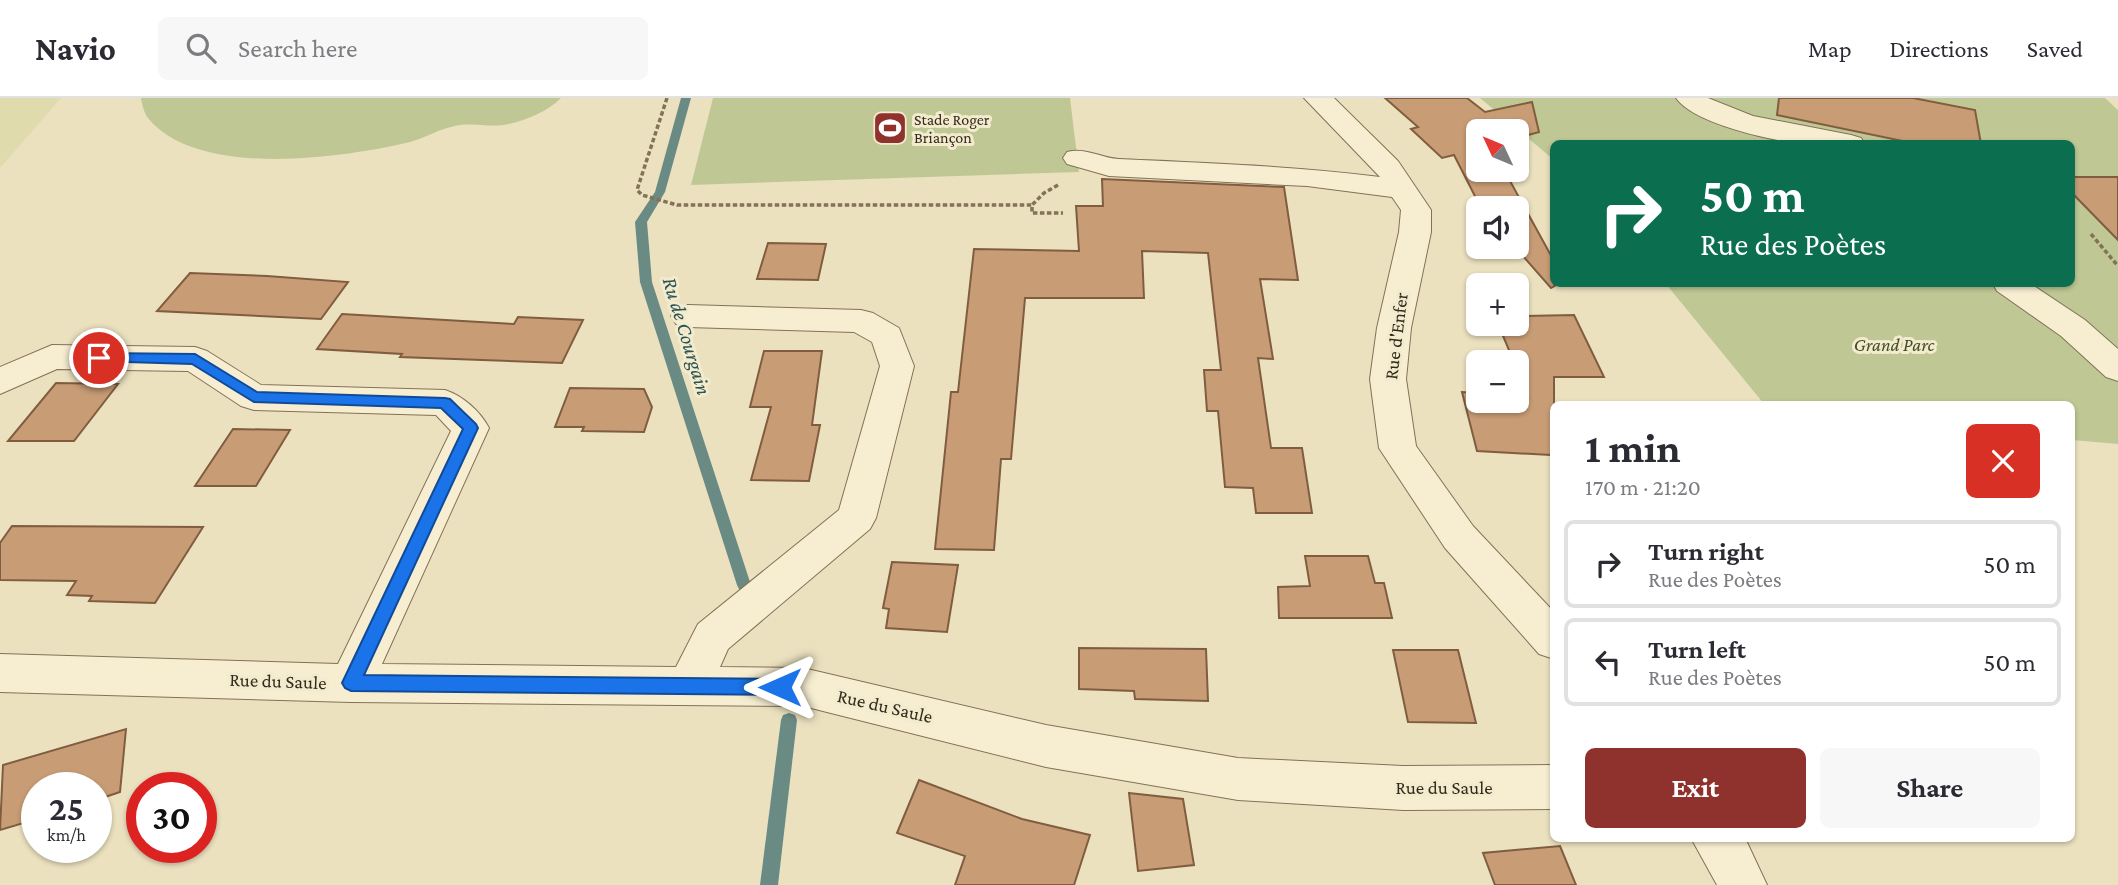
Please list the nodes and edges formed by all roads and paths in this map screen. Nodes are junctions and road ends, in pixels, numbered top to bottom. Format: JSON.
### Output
{"nodes":[{"id":1,"x":667,"y":98,"type":"edge"},
{"id":2,"x":1318,"y":98,"type":"edge"},
{"id":3,"x":1690,"y":98,"type":"edge"},
{"id":4,"x":1833,"y":140,"type":"edge"},
{"id":5,"x":1077,"y":158,"type":"dead end"},
{"id":6,"x":1109,"y":167,"type":"junction"},
{"id":7,"x":1402,"y":189,"type":"junction"},
{"id":8,"x":1032,"y":205,"type":"junction"},
{"id":9,"x":1063,"y":213,"type":"dead end"},
{"id":10,"x":2091,"y":234,"type":"dead end"},
{"id":11,"x":2118,"y":266,"type":"edge"},
{"id":12,"x":2013,"y":287,"type":"edge"},
{"id":13,"x":688,"y":316,"type":"dead end"},
{"id":14,"x":2118,"y":369,"type":"edge"},
{"id":15,"x":0,"y":382,"type":"edge"},
{"id":16,"x":1550,"y":637,"type":"edge"},
{"id":17,"x":0,"y":673,"type":"edge"},
{"id":18,"x":351,"y":683,"type":"junction"},
{"id":19,"x":688,"y":687,"type":"junction"},
{"id":20,"x":1550,"y":787,"type":"edge"},
{"id":21,"x":1718,"y":842,"type":"edge"},
{"id":22,"x":1742,"y":885,"type":"edge"}],
"edges":[{"from":1,"to":8,"type":"path"},
{"from":2,"to":7,"type":"street","name":"Rue d'Enfer"},
{"from":3,"to":4,"type":"street"},
{"from":5,"to":6,"type":"street"},
{"from":6,"to":7,"type":"street"},
{"from":6,"to":8,"type":"path"},
{"from":7,"to":16,"type":"street","name":"Rue d'Enfer"},
{"from":8,"to":9,"type":"path"},
{"from":10,"to":11,"type":"path"},
{"from":12,"to":14,"type":"street"},
{"from":13,"to":19,"type":"street"},
{"from":15,"to":18,"type":"street"},
{"from":17,"to":18,"type":"street","name":"Rue du Saule"},
{"from":18,"to":19,"type":"street","name":"Rue du Saule"},
{"from":19,"to":20,"type":"street","name":"Rue du Saule"},
{"from":21,"to":22,"type":"street"}]}
